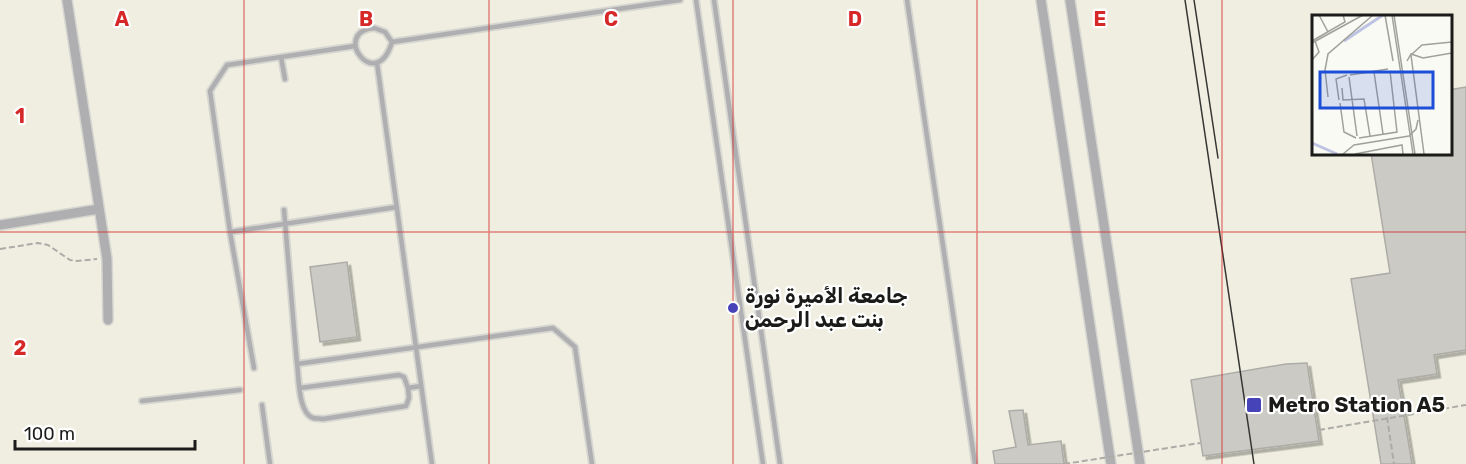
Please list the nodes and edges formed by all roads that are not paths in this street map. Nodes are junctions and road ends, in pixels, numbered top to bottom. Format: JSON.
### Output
{"nodes":[{"id":1,"x":67,"y":0,"type":"edge"},
{"id":2,"x":680,"y":0,"type":"edge"},
{"id":3,"x":696,"y":0,"type":"edge"},
{"id":4,"x":714,"y":0,"type":"edge"},
{"id":5,"x":907,"y":0,"type":"edge"},
{"id":6,"x":1041,"y":0,"type":"edge"},
{"id":7,"x":1070,"y":0,"type":"edge"},
{"id":8,"x":392,"y":42,"type":"junction"},
{"id":9,"x":355,"y":46,"type":"junction"},
{"id":10,"x":280,"y":57,"type":"junction"},
{"id":11,"x":377,"y":63,"type":"junction"},
{"id":12,"x":285,"y":79,"type":"dead end"},
{"id":13,"x":397,"y":207,"type":"junction"},
{"id":14,"x":99,"y":209,"type":"junction"},
{"id":15,"x":284,"y":210,"type":"dead end"},
{"id":16,"x":0,"y":225,"type":"edge"},
{"id":17,"x":286,"y":225,"type":"junction"},
{"id":18,"x":230,"y":232,"type":"junction"},
{"id":19,"x":108,"y":320,"type":"dead end"},
{"id":20,"x":416,"y":347,"type":"junction"},
{"id":21,"x":297,"y":364,"type":"junction"},
{"id":22,"x":254,"y":368,"type":"dead end"},
{"id":23,"x":421,"y":386,"type":"junction"},
{"id":24,"x":300,"y":388,"type":"junction"},
{"id":25,"x":408,"y":388,"type":"junction"},
{"id":26,"x":240,"y":390,"type":"dead end"},
{"id":27,"x":142,"y":401,"type":"dead end"},
{"id":28,"x":262,"y":405,"type":"dead end"},
{"id":29,"x":270,"y":464,"type":"edge"},
{"id":30,"x":432,"y":464,"type":"edge"},
{"id":31,"x":592,"y":464,"type":"edge"},
{"id":32,"x":763,"y":464,"type":"edge"},
{"id":33,"x":780,"y":464,"type":"edge"},
{"id":34,"x":975,"y":464,"type":"edge"},
{"id":35,"x":1111,"y":464,"type":"edge"},
{"id":36,"x":1140,"y":464,"type":"edge"}],
"edges":[{"from":1,"to":14,"type":"street"},
{"from":2,"to":8,"type":"lane"},
{"from":3,"to":32,"type":"lane"},
{"from":4,"to":33,"type":"lane"},
{"from":5,"to":34,"type":"lane"},
{"from":6,"to":35,"type":"street"},
{"from":7,"to":36,"type":"street"},
{"from":8,"to":9,"type":"lane"},
{"from":8,"to":11,"type":"lane"},
{"from":9,"to":10,"type":"lane"},
{"from":9,"to":11,"type":"lane"},
{"from":10,"to":12,"type":"lane"},
{"from":10,"to":18,"type":"lane"},
{"from":11,"to":13,"type":"lane"},
{"from":13,"to":17,"type":"lane"},
{"from":13,"to":20,"type":"lane"},
{"from":14,"to":16,"type":"street"},
{"from":14,"to":19,"type":"street"},
{"from":15,"to":17,"type":"lane"},
{"from":17,"to":18,"type":"lane"},
{"from":17,"to":21,"type":"lane"},
{"from":18,"to":22,"type":"lane"},
{"from":20,"to":21,"type":"lane"},
{"from":20,"to":23,"type":"lane"},
{"from":20,"to":31,"type":"lane"},
{"from":21,"to":24,"type":"lane"},
{"from":23,"to":25,"type":"lane"},
{"from":23,"to":30,"type":"lane"},
{"from":24,"to":25,"type":"lane"},
{"from":24,"to":25,"type":"lane"},
{"from":26,"to":27,"type":"lane"},
{"from":28,"to":29,"type":"lane"}]}
